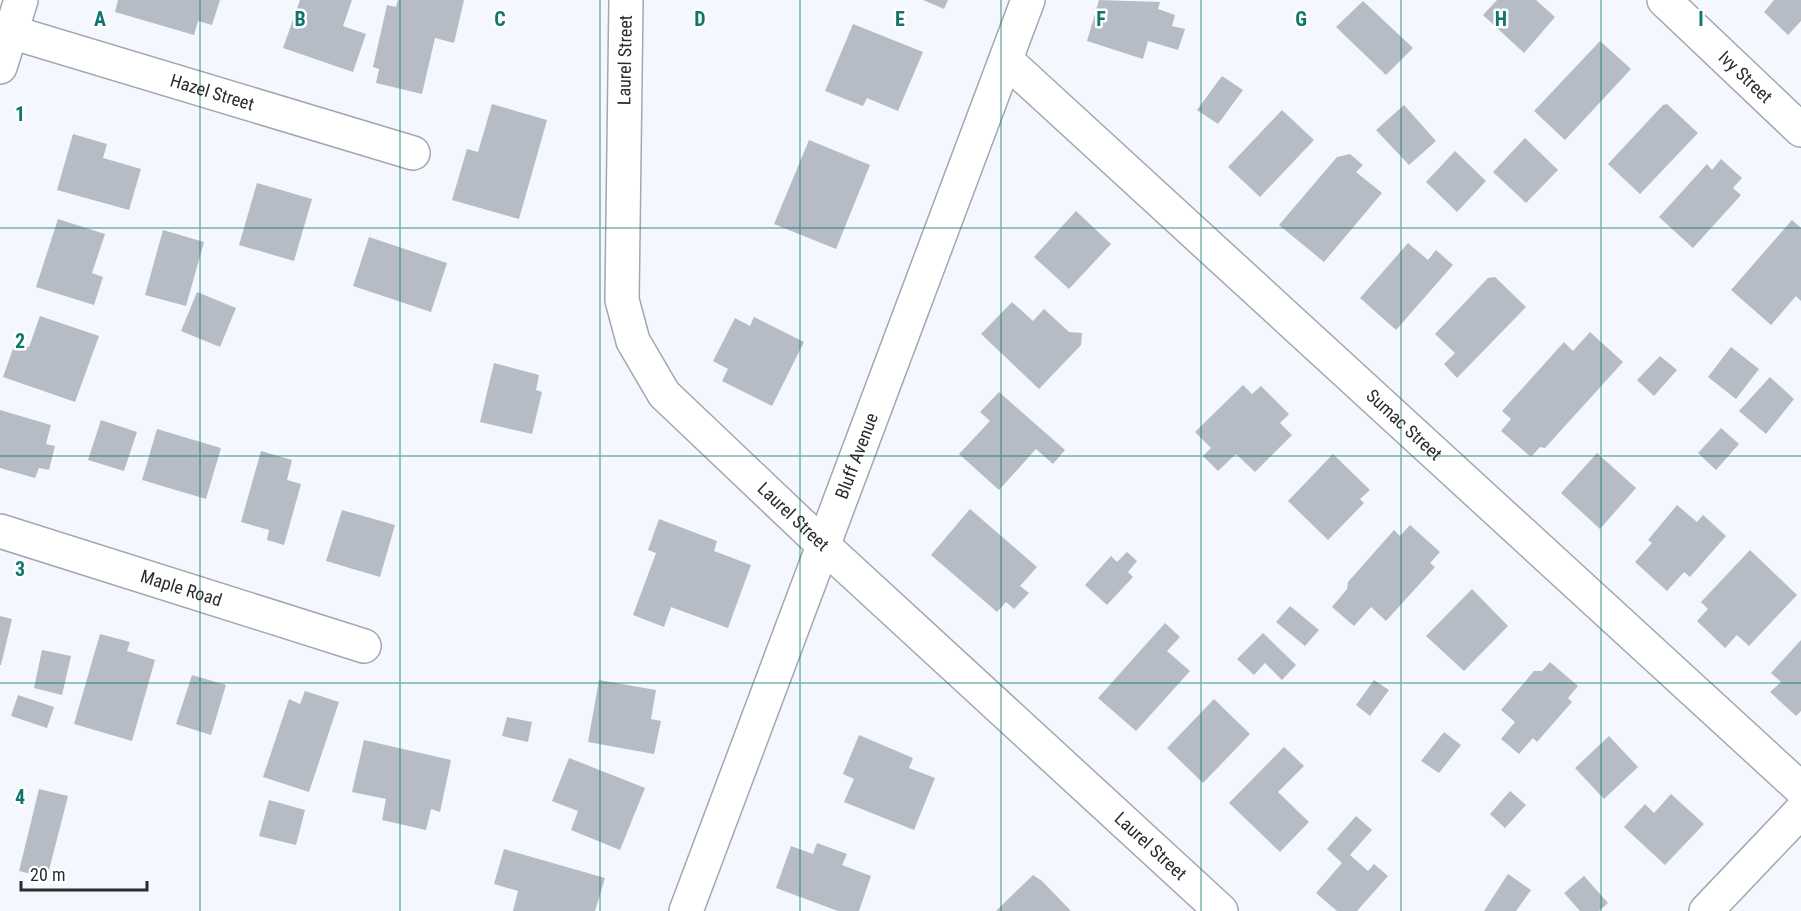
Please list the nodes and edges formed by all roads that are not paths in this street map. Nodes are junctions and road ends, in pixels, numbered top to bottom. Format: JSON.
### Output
{"nodes":[{"id":1,"x":21,"y":0,"type":"edge"},
{"id":2,"x":626,"y":0,"type":"edge"},
{"id":3,"x":1028,"y":0,"type":"edge"},
{"id":4,"x":1664,"y":0,"type":"edge"},
{"id":5,"x":11,"y":32,"type":"junction"},
{"id":6,"x":1006,"y":60,"type":"junction"},
{"id":7,"x":0,"y":67,"type":"edge"},
{"id":8,"x":1801,"y":130,"type":"edge"},
{"id":9,"x":413,"y":153,"type":"dead end"},
{"id":10,"x":0,"y":531,"type":"edge"},
{"id":11,"x":823,"y":545,"type":"junction"},
{"id":12,"x":364,"y":646,"type":"dead end"},
{"id":13,"x":1801,"y":789,"type":"edge"},
{"id":14,"x":1801,"y":811,"type":"edge"},
{"id":15,"x":686,"y":911,"type":"edge"},
{"id":16,"x":1221,"y":911,"type":"edge"},
{"id":17,"x":1706,"y":911,"type":"edge"}],
"edges":[{"from":1,"to":5,"type":"street"},
{"from":2,"to":11,"type":"street","name":"Laurel Street"},
{"from":3,"to":6,"type":"street","name":"Bluff Avenue"},
{"from":4,"to":8,"type":"street","name":"Ivy Street"},
{"from":5,"to":7,"type":"street"},
{"from":5,"to":9,"type":"street","name":"Hazel Street"},
{"from":6,"to":11,"type":"street","name":"Bluff Avenue"},
{"from":6,"to":13,"type":"street","name":"Sumac Street"},
{"from":10,"to":12,"type":"street","name":"Maple Road"},
{"from":11,"to":15,"type":"street","name":"Bluff Avenue"},
{"from":11,"to":16,"type":"street","name":"Laurel Street"},
{"from":14,"to":17,"type":"street"}]}
